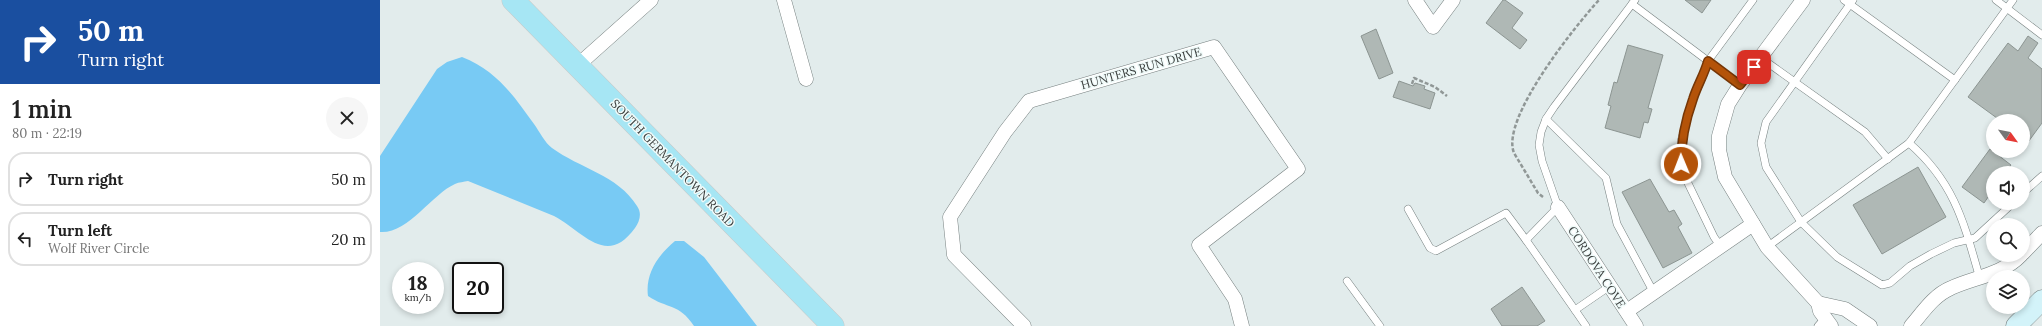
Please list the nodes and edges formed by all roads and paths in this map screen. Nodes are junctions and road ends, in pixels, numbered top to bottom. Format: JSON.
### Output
{"nodes":[{"id":1,"x":513,"y":0,"type":"edge"},
{"id":2,"x":651,"y":0,"type":"edge"},
{"id":3,"x":784,"y":0,"type":"edge"},
{"id":4,"x":1415,"y":0,"type":"edge"},
{"id":5,"x":1453,"y":0,"type":"edge"},
{"id":6,"x":1753,"y":0,"type":"edge"},
{"id":7,"x":1803,"y":0,"type":"edge"},
{"id":8,"x":1996,"y":0,"type":"edge"},
{"id":9,"x":2013,"y":0,"type":"edge"},
{"id":10,"x":1849,"y":1,"type":"edge"},
{"id":11,"x":1634,"y":2,"type":"edge"},
{"id":12,"x":2007,"y":9,"type":"junction"},
{"id":13,"x":2042,"y":35,"type":"edge"},
{"id":14,"x":1761,"y":58,"type":"junction"},
{"id":15,"x":1708,"y":61,"type":"junction"},
{"id":16,"x":577,"y":66,"type":"junction"},
{"id":17,"x":806,"y":79,"type":"dead end"},
{"id":18,"x":1955,"y":80,"type":"junction"},
{"id":19,"x":1794,"y":82,"type":"junction"},
{"id":20,"x":1412,"y":84,"type":"dead end"},
{"id":21,"x":1740,"y":85,"type":"junction"},
{"id":22,"x":1447,"y":96,"type":"dead end"},
{"id":23,"x":1546,"y":119,"type":"junction"},
{"id":24,"x":1909,"y":143,"type":"junction"},
{"id":25,"x":1888,"y":159,"type":"junction"},
{"id":26,"x":2042,"y":176,"type":"edge"},
{"id":27,"x":2030,"y":187,"type":"edge"},
{"id":28,"x":1558,"y":207,"type":"junction"},
{"id":29,"x":1408,"y":209,"type":"dead end"},
{"id":30,"x":2006,"y":210,"type":"edge"},
{"id":31,"x":1801,"y":222,"type":"junction"},
{"id":32,"x":1753,"y":224,"type":"junction"},
{"id":33,"x":2042,"y":233,"type":"edge"},
{"id":34,"x":1969,"y":239,"type":"junction"},
{"id":35,"x":1526,"y":240,"type":"junction"},
{"id":36,"x":2030,"y":246,"type":"edge"},
{"id":37,"x":1721,"y":247,"type":"junction"},
{"id":38,"x":1767,"y":247,"type":"junction"},
{"id":39,"x":2011,"y":262,"type":"edge"},
{"id":40,"x":1980,"y":278,"type":"junction"},
{"id":41,"x":1347,"y":281,"type":"dead end"},
{"id":42,"x":1610,"y":286,"type":"junction"},
{"id":43,"x":1654,"y":293,"type":"junction"},
{"id":44,"x":2042,"y":300,"type":"edge"},
{"id":45,"x":1818,"y":303,"type":"junction"},
{"id":46,"x":1576,"y":310,"type":"junction"},
{"id":47,"x":1626,"y":311,"type":"junction"},
{"id":48,"x":1825,"y":323,"type":"edge"},
{"id":49,"x":833,"y":326,"type":"edge"},
{"id":50,"x":1024,"y":326,"type":"edge"},
{"id":51,"x":1242,"y":326,"type":"edge"},
{"id":52,"x":1380,"y":326,"type":"edge"},
{"id":53,"x":1586,"y":326,"type":"edge"},
{"id":54,"x":1636,"y":326,"type":"edge"},
{"id":55,"x":1870,"y":326,"type":"edge"},
{"id":56,"x":1911,"y":326,"type":"edge"},
{"id":57,"x":2016,"y":326,"type":"edge"}],
"edges":[{"from":1,"to":16,"type":"main road","name":"SOUTH GERMANTOWN ROAD"},
{"from":2,"to":16,"type":"street"},
{"from":3,"to":17,"type":"street"},
{"from":4,"to":5,"type":"street"},
{"from":6,"to":15,"type":"lane"},
{"from":7,"to":14,"type":"street"},
{"from":8,"to":12,"type":"lane"},
{"from":9,"to":12,"type":"lane"},
{"from":10,"to":18,"type":"lane"},
{"from":10,"to":19,"type":"lane"},
{"from":11,"to":15,"type":"lane"},
{"from":11,"to":23,"type":"lane"},
{"from":12,"to":13,"type":"lane"},
{"from":12,"to":18,"type":"lane"},
{"from":14,"to":19,"type":"lane"},
{"from":14,"to":21,"type":"street"},
{"from":15,"to":21,"type":"lane"},
{"from":15,"to":37,"type":"lane"},
{"from":16,"to":49,"type":"main road","name":"SOUTH GERMANTOWN ROAD"},
{"from":18,"to":24,"type":"lane"},
{"from":19,"to":25,"type":"lane"},
{"from":19,"to":31,"type":"lane"},
{"from":20,"to":22,"type":"path"},
{"from":21,"to":32,"type":"street"},
{"from":23,"to":28,"type":"lane"},
{"from":23,"to":43,"type":"lane"},
{"from":24,"to":25,"type":"lane"},
{"from":24,"to":34,"type":"lane"},
{"from":25,"to":31,"type":"lane"},
{"from":26,"to":27,"type":"lane"},
{"from":28,"to":35,"type":"lane"},
{"from":28,"to":42,"type":"street","name":"CORDOVA COVE"},
{"from":29,"to":35,"type":"lane"},
{"from":30,"to":34,"type":"lane"},
{"from":31,"to":34,"type":"lane"},
{"from":31,"to":38,"type":"lane"},
{"from":32,"to":37,"type":"street"},
{"from":32,"to":38,"type":"street"},
{"from":33,"to":36,"type":"street"},
{"from":34,"to":40,"type":"lane"},
{"from":35,"to":46,"type":"lane"},
{"from":37,"to":43,"type":"street"},
{"from":38,"to":45,"type":"street"},
{"from":39,"to":40,"type":"street"},
{"from":40,"to":56,"type":"street"},
{"from":41,"to":52,"type":"lane"},
{"from":42,"to":46,"type":"lane"},
{"from":42,"to":47,"type":"street","name":"CORDOVA COVE"},
{"from":43,"to":47,"type":"street"},
{"from":44,"to":57,"type":"main road"},
{"from":45,"to":48,"type":"street"},
{"from":45,"to":55,"type":"street"},
{"from":46,"to":53,"type":"lane"},
{"from":47,"to":54,"type":"street","name":"CORDOVA COVE"},
{"from":50,"to":51,"type":"street","name":"HUNTERS RUN DRIVE"}]}
